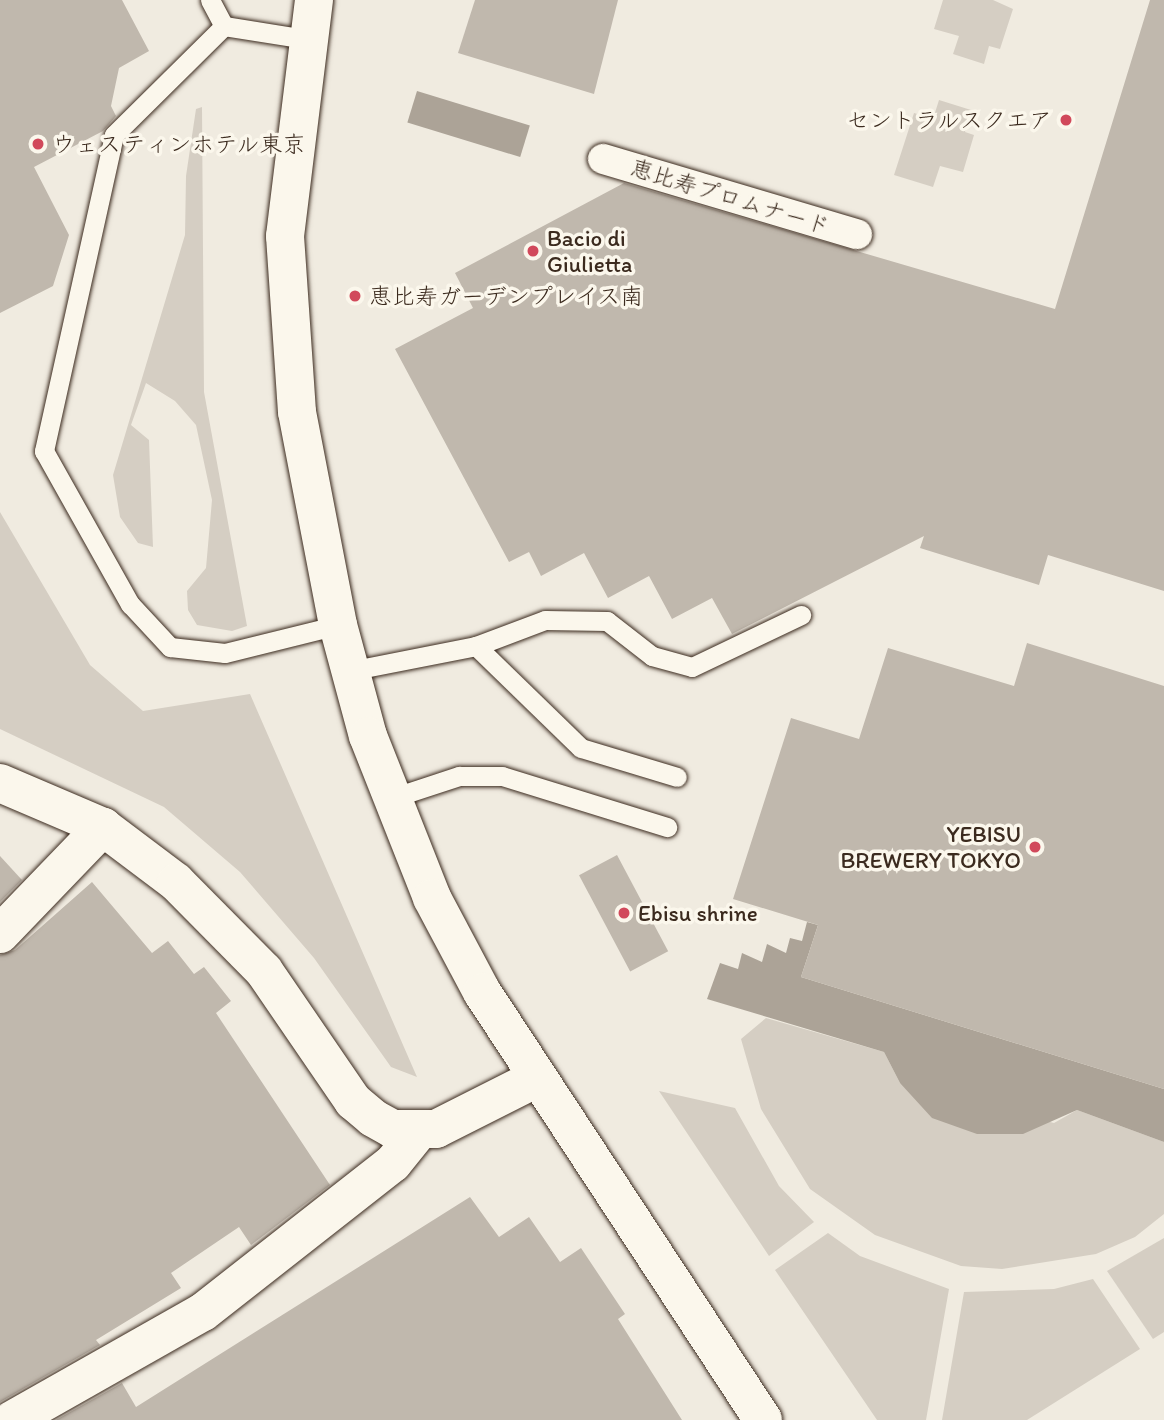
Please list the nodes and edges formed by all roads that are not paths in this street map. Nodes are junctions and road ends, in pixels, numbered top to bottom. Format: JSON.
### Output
{"nodes":[{"id":1,"x":210,"y":0,"type":"edge"},
{"id":2,"x":314,"y":0,"type":"edge"},
{"id":3,"x":224,"y":26,"type":"junction"},
{"id":4,"x":305,"y":39,"type":"junction"},
{"id":5,"x":603,"y":159,"type":"dead end"},
{"id":6,"x":857,"y":234,"type":"dead end"},
{"id":7,"x":801,"y":615,"type":"dead end"},
{"id":8,"x":338,"y":625,"type":"junction"},
{"id":9,"x":476,"y":646,"type":"junction"},
{"id":10,"x":349,"y":671,"type":"junction"},
{"id":11,"x":677,"y":778,"type":"dead end"},
{"id":12,"x":0,"y":783,"type":"edge"},
{"id":13,"x":389,"y":799,"type":"junction"},
{"id":14,"x":103,"y":827,"type":"junction"},
{"id":15,"x":667,"y":827,"type":"dead end"},
{"id":16,"x":0,"y":934,"type":"edge"},
{"id":17,"x":535,"y":1079,"type":"junction"},
{"id":18,"x":418,"y":1132,"type":"junction"},
{"id":19,"x":12,"y":1420,"type":"edge"},
{"id":20,"x":763,"y":1420,"type":"edge"}],
"edges":[{"from":1,"to":3,"type":"lane"},
{"from":2,"to":4,"type":"street"},
{"from":3,"to":4,"type":"lane"},
{"from":3,"to":8,"type":"lane"},
{"from":4,"to":8,"type":"street"},
{"from":5,"to":6,"type":"street","name":"恵比寿プロムナード"},
{"from":7,"to":9,"type":"lane"},
{"from":8,"to":10,"type":"street"},
{"from":9,"to":10,"type":"lane"},
{"from":9,"to":11,"type":"lane"},
{"from":10,"to":13,"type":"street"},
{"from":12,"to":14,"type":"street"},
{"from":13,"to":15,"type":"lane"},
{"from":13,"to":17,"type":"street"},
{"from":14,"to":16,"type":"street"},
{"from":14,"to":18,"type":"street"},
{"from":17,"to":18,"type":"street"},
{"from":17,"to":20,"type":"street"},
{"from":18,"to":19,"type":"street"}]}
